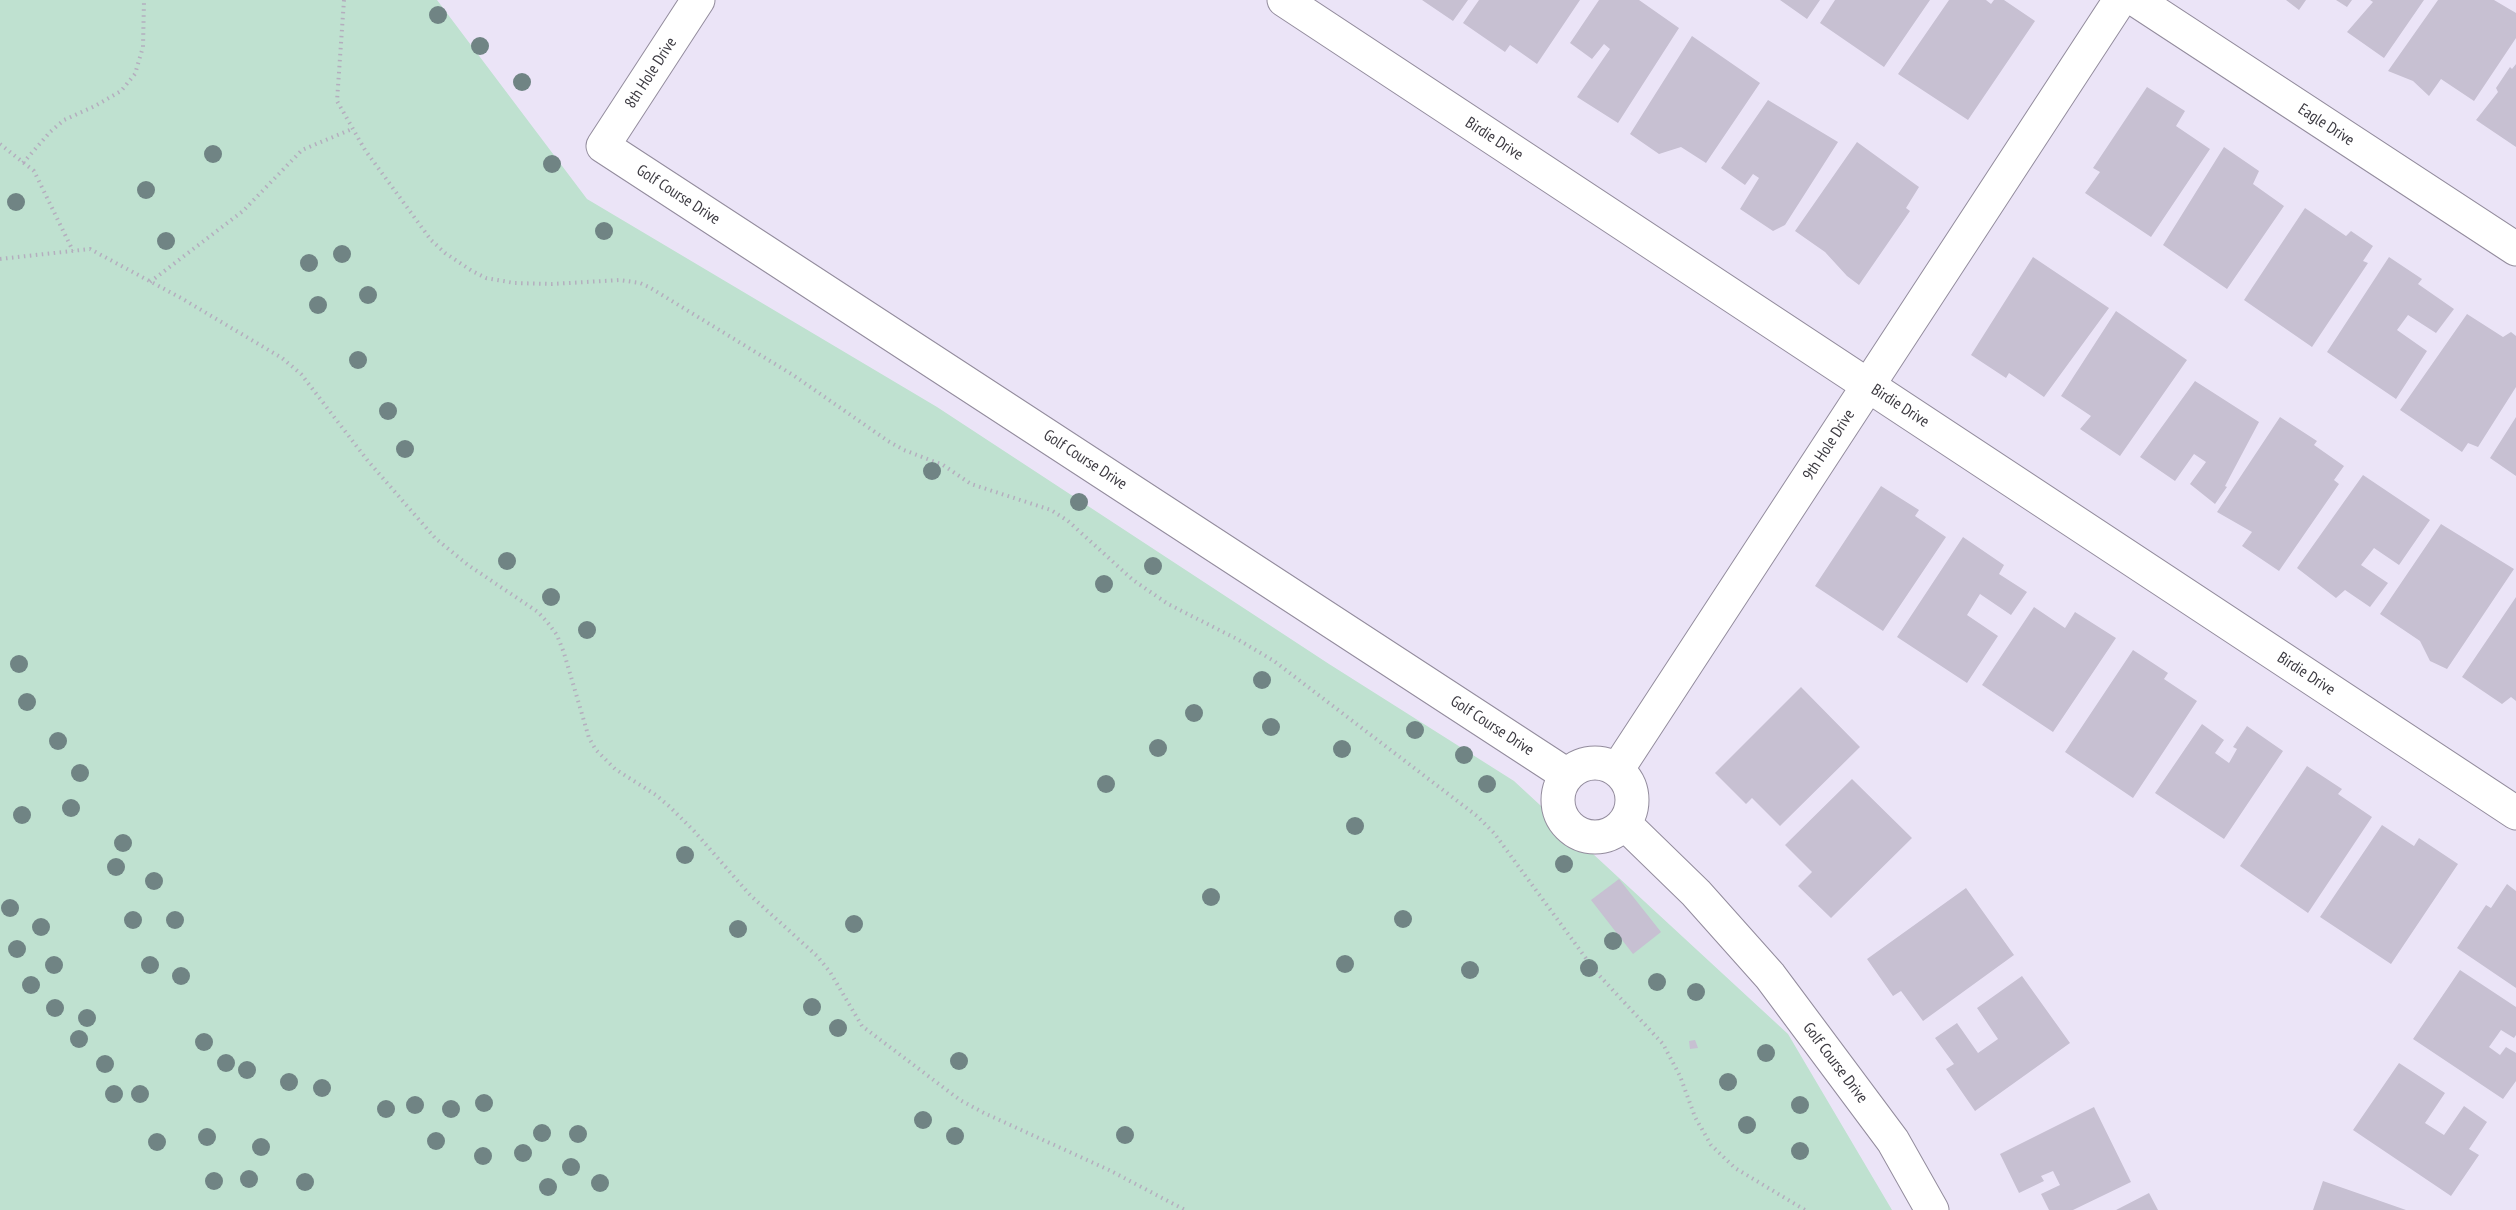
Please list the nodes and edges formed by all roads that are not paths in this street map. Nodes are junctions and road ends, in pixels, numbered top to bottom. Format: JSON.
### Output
{"nodes":[{"id":1,"x":698,"y":0,"type":"edge"},
{"id":2,"x":1284,"y":0,"type":"edge"},
{"id":3,"x":2120,"y":0,"type":"edge"},
{"id":4,"x":2136,"y":0,"type":"edge"},
{"id":5,"x":603,"y":146,"type":"joint"},
{"id":6,"x":2516,"y":249,"type":"edge"},
{"id":7,"x":1868,"y":386,"type":"junction"},
{"id":8,"x":1617,"y":770,"type":"junction"},
{"id":9,"x":1567,"y":775,"type":"junction"},
{"id":10,"x":2516,"y":813,"type":"edge"},
{"id":11,"x":1624,"y":823,"type":"junction"},
{"id":12,"x":1932,"y":1210,"type":"edge"}],
"edges":[{"from":1,"to":5,"type":"street","name":"8th Hole Drive"},
{"from":2,"to":7,"type":"street","name":"Birdie Drive"},
{"from":3,"to":7,"type":"street","name":"9th Hole Drive"},
{"from":4,"to":6,"type":"street","name":"Eagle Drive"},
{"from":5,"to":9,"type":"street","name":"Golf Course Drive"},
{"from":7,"to":8,"type":"street","name":"9th Hole Drive"},
{"from":7,"to":10,"type":"street","name":"Birdie Drive"},
{"from":8,"to":9,"type":"street"},
{"from":8,"to":11,"type":"street"},
{"from":9,"to":11,"type":"street"},
{"from":11,"to":12,"type":"street","name":"Golf Course Drive"}]}
